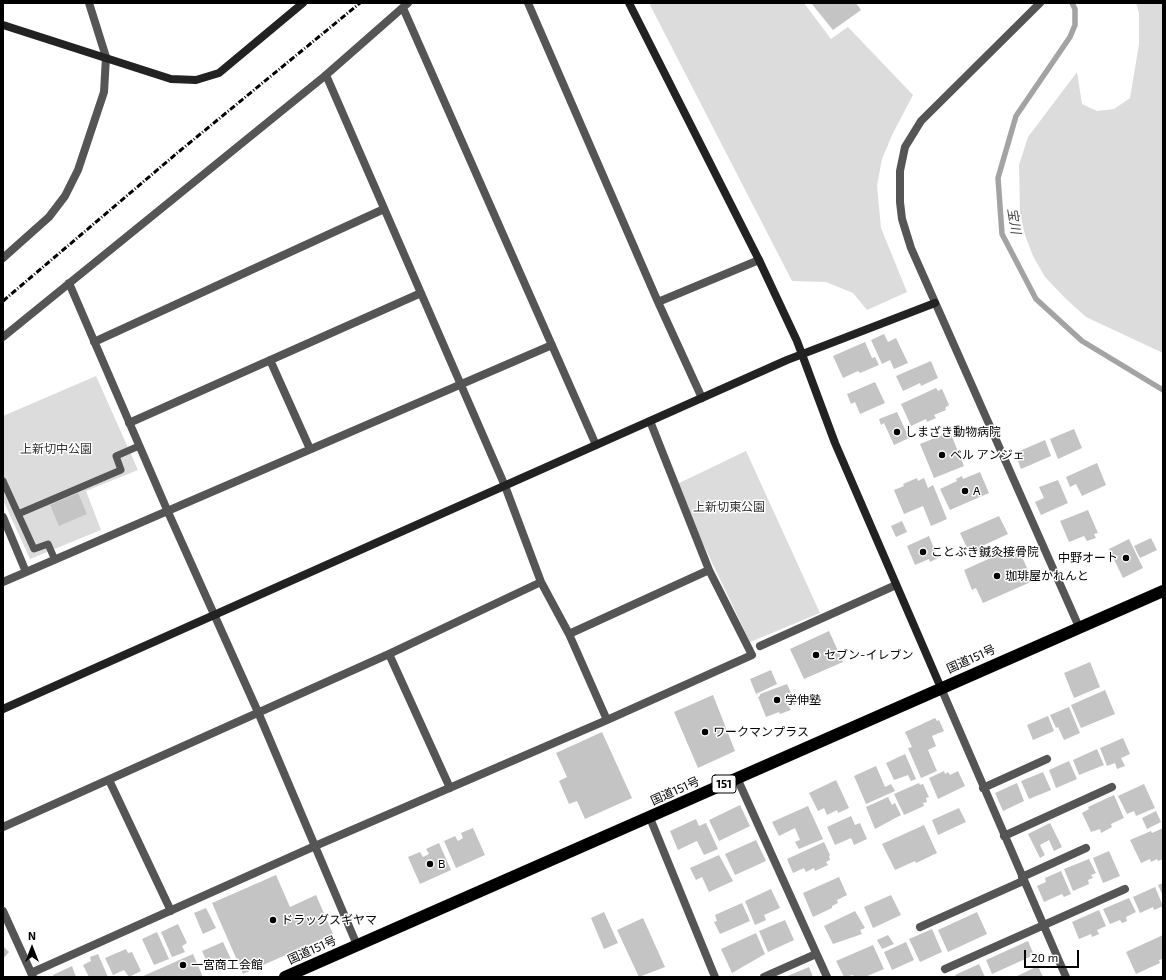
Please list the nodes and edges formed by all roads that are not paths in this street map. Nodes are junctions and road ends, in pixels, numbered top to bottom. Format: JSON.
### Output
{"nodes":[{"id":1,"x":89,"y":3,"type":"edge"},
{"id":2,"x":303,"y":3,"type":"edge"},
{"id":3,"x":528,"y":3,"type":"edge"},
{"id":4,"x":629,"y":3,"type":"edge"},
{"id":5,"x":1040,"y":3,"type":"edge"},
{"id":6,"x":406,"y":5,"type":"edge"},
{"id":7,"x":3,"y":25,"type":"edge"},
{"id":8,"x":106,"y":57,"type":"junction"},
{"id":9,"x":326,"y":75,"type":"junction"},
{"id":10,"x":384,"y":209,"type":"junction"},
{"id":11,"x":3,"y":258,"type":"edge"},
{"id":12,"x":759,"y":260,"type":"junction"},
{"id":13,"x":69,"y":283,"type":"junction"},
{"id":14,"x":421,"y":293,"type":"junction"},
{"id":15,"x":658,"y":302,"type":"junction"},
{"id":16,"x":935,"y":303,"type":"junction"},
{"id":17,"x":3,"y":337,"type":"edge"},
{"id":18,"x":94,"y":342,"type":"junction"},
{"id":19,"x":552,"y":345,"type":"junction"},
{"id":20,"x":802,"y":354,"type":"junction"},
{"id":21,"x":270,"y":360,"type":"junction"},
{"id":22,"x":461,"y":385,"type":"junction"},
{"id":23,"x":702,"y":398,"type":"junction"},
{"id":24,"x":650,"y":421,"type":"junction"},
{"id":25,"x":129,"y":423,"type":"junction"},
{"id":26,"x":596,"y":445,"type":"junction"},
{"id":27,"x":139,"y":446,"type":"junction"},
{"id":28,"x":310,"y":449,"type":"junction"},
{"id":29,"x":3,"y":481,"type":"edge"},
{"id":30,"x":505,"y":486,"type":"junction"},
{"id":31,"x":168,"y":512,"type":"junction"},
{"id":32,"x":18,"y":514,"type":"junction"},
{"id":33,"x":3,"y":517,"type":"edge"},
{"id":34,"x":55,"y":560,"type":"junction"},
{"id":35,"x":709,"y":570,"type":"junction"},
{"id":36,"x":26,"y":572,"type":"junction"},
{"id":37,"x":3,"y":582,"type":"edge"},
{"id":38,"x":541,"y":582,"type":"junction"},
{"id":39,"x":896,"y":585,"type":"junction"},
{"id":40,"x":1163,"y":591,"type":"edge"},
{"id":41,"x":215,"y":615,"type":"junction"},
{"id":42,"x":1079,"y":627,"type":"junction"},
{"id":43,"x":569,"y":634,"type":"junction"},
{"id":44,"x":760,"y":646,"type":"dead end"},
{"id":45,"x":389,"y":654,"type":"junction"},
{"id":46,"x":941,"y":688,"type":"junction"},
{"id":47,"x":3,"y":709,"type":"edge"},
{"id":48,"x":258,"y":712,"type":"junction"},
{"id":49,"x":607,"y":720,"type":"junction"},
{"id":50,"x":1047,"y":759,"type":"dead end"},
{"id":51,"x":737,"y":778,"type":"junction"},
{"id":52,"x":109,"y":780,"type":"junction"},
{"id":53,"x":1112,"y":787,"type":"dead end"},
{"id":54,"x":450,"y":788,"type":"junction"},
{"id":55,"x":983,"y":788,"type":"junction"},
{"id":56,"x":650,"y":818,"type":"junction"},
{"id":57,"x":3,"y":827,"type":"edge"},
{"id":58,"x":1004,"y":836,"type":"junction"},
{"id":59,"x":315,"y":846,"type":"junction"},
{"id":60,"x":1086,"y":848,"type":"dead end"},
{"id":61,"x":1023,"y":879,"type":"junction"},
{"id":62,"x":1125,"y":889,"type":"dead end"},
{"id":63,"x":3,"y":911,"type":"edge"},
{"id":64,"x":171,"y":911,"type":"junction"},
{"id":65,"x":1043,"y":925,"type":"junction"},
{"id":66,"x":920,"y":928,"type":"dead end"},
{"id":67,"x":357,"y":945,"type":"junction"},
{"id":68,"x":816,"y":954,"type":"junction"},
{"id":69,"x":945,"y":970,"type":"dead end"},
{"id":70,"x":32,"y":975,"type":"edge"},
{"id":71,"x":285,"y":977,"type":"edge"},
{"id":72,"x":715,"y":977,"type":"edge"},
{"id":73,"x":764,"y":977,"type":"edge"},
{"id":74,"x":827,"y":977,"type":"edge"},
{"id":75,"x":1066,"y":977,"type":"edge"}],
"edges":[{"from":1,"to":8,"type":"street"},
{"from":2,"to":8,"type":"street"},
{"from":3,"to":15,"type":"street"},
{"from":4,"to":12,"type":"street"},
{"from":5,"to":16,"type":"street"},
{"from":6,"to":9,"type":"street"},
{"from":6,"to":19,"type":"street"},
{"from":7,"to":8,"type":"street"},
{"from":8,"to":11,"type":"street"},
{"from":9,"to":10,"type":"street"},
{"from":9,"to":13,"type":"street"},
{"from":10,"to":14,"type":"street"},
{"from":10,"to":18,"type":"street"},
{"from":12,"to":15,"type":"street"},
{"from":12,"to":20,"type":"street"},
{"from":13,"to":17,"type":"street"},
{"from":13,"to":18,"type":"street"},
{"from":14,"to":21,"type":"street"},
{"from":14,"to":22,"type":"street"},
{"from":15,"to":23,"type":"street"},
{"from":16,"to":20,"type":"street"},
{"from":16,"to":42,"type":"street"},
{"from":18,"to":25,"type":"street"},
{"from":19,"to":22,"type":"street"},
{"from":19,"to":26,"type":"street"},
{"from":20,"to":23,"type":"street"},
{"from":20,"to":39,"type":"street"},
{"from":21,"to":25,"type":"street"},
{"from":21,"to":28,"type":"street"},
{"from":22,"to":28,"type":"street"},
{"from":22,"to":30,"type":"street"},
{"from":23,"to":24,"type":"street"},
{"from":24,"to":26,"type":"street"},
{"from":24,"to":35,"type":"street"},
{"from":25,"to":27,"type":"street"},
{"from":26,"to":30,"type":"street"},
{"from":27,"to":31,"type":"street"},
{"from":27,"to":32,"type":"lane"},
{"from":28,"to":31,"type":"street"},
{"from":29,"to":32,"type":"lane"},
{"from":30,"to":38,"type":"street"},
{"from":30,"to":41,"type":"street"},
{"from":31,"to":34,"type":"street"},
{"from":31,"to":41,"type":"street"},
{"from":32,"to":34,"type":"lane"},
{"from":33,"to":36,"type":"street"},
{"from":34,"to":36,"type":"street"},
{"from":35,"to":43,"type":"street"},
{"from":35,"to":49,"type":"street"},
{"from":36,"to":37,"type":"street"},
{"from":38,"to":43,"type":"street"},
{"from":38,"to":45,"type":"street"},
{"from":39,"to":44,"type":"street"},
{"from":39,"to":46,"type":"street"},
{"from":40,"to":42,"type":"highway","name":"国道151号","number":"151"},
{"from":41,"to":47,"type":"street"},
{"from":41,"to":48,"type":"street"},
{"from":42,"to":46,"type":"highway","name":"国道151号","number":"151"},
{"from":43,"to":49,"type":"street"},
{"from":45,"to":48,"type":"street"},
{"from":45,"to":54,"type":"street"},
{"from":46,"to":51,"type":"highway","name":"国道151号","number":"151"},
{"from":46,"to":55,"type":"street"},
{"from":48,"to":52,"type":"street"},
{"from":48,"to":59,"type":"street"},
{"from":49,"to":54,"type":"street"},
{"from":50,"to":55,"type":"street"},
{"from":51,"to":56,"type":"highway","name":"国道151号","number":"151"},
{"from":51,"to":68,"type":"street"},
{"from":52,"to":57,"type":"street"},
{"from":52,"to":64,"type":"street"},
{"from":53,"to":58,"type":"street"},
{"from":54,"to":59,"type":"street"},
{"from":55,"to":58,"type":"street"},
{"from":56,"to":67,"type":"highway","name":"国道151号","number":"151"},
{"from":56,"to":72,"type":"street"},
{"from":58,"to":61,"type":"street"},
{"from":59,"to":64,"type":"street"},
{"from":59,"to":67,"type":"street"},
{"from":60,"to":61,"type":"street"},
{"from":61,"to":65,"type":"street"},
{"from":61,"to":66,"type":"street"},
{"from":62,"to":65,"type":"street"},
{"from":63,"to":70,"type":"street"},
{"from":64,"to":70,"type":"street"},
{"from":65,"to":69,"type":"street"},
{"from":65,"to":75,"type":"street"},
{"from":67,"to":71,"type":"highway","name":"国道151号","number":"151"},
{"from":68,"to":73,"type":"street"},
{"from":68,"to":74,"type":"street"}]}
